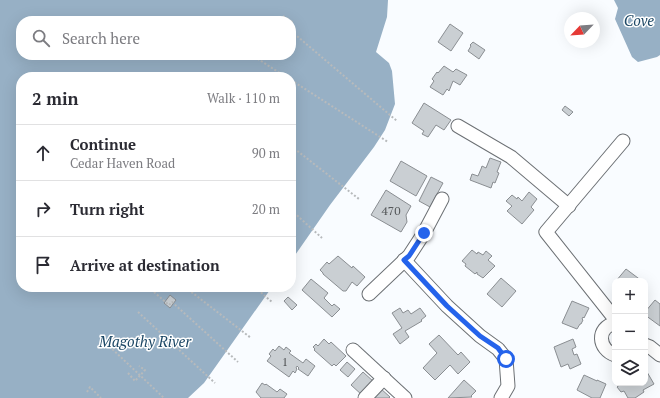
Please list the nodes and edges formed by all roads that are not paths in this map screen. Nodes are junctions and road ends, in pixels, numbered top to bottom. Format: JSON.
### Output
{"nodes":[{"id":1,"x":458,"y":126,"type":"dead end"},
{"id":2,"x":623,"y":141,"type":"dead end"},
{"id":3,"x":442,"y":199,"type":"dead end"},
{"id":4,"x":568,"y":206,"type":"junction"},
{"id":5,"x":404,"y":260,"type":"junction"},
{"id":6,"x":369,"y":294,"type":"dead end"},
{"id":7,"x":612,"y":315,"type":"edge"},
{"id":8,"x":612,"y":324,"type":"edge"},
{"id":9,"x":648,"y":346,"type":"edge"},
{"id":10,"x":353,"y":350,"type":"dead end"},
{"id":11,"x":612,"y":353,"type":"edge"},
{"id":12,"x":660,"y":355,"type":"edge"},
{"id":13,"x":384,"y":378,"type":"junction"},
{"id":14,"x":365,"y":398,"type":"edge"},
{"id":15,"x":405,"y":398,"type":"edge"},
{"id":16,"x":501,"y":398,"type":"edge"}],
"edges":[{"from":1,"to":4,"type":"street"},
{"from":2,"to":4,"type":"street"},
{"from":3,"to":5,"type":"street"},
{"from":4,"to":7,"type":"street"},
{"from":5,"to":6,"type":"street"},
{"from":5,"to":16,"type":"street"},
{"from":8,"to":11,"type":"street"},
{"from":9,"to":12,"type":"street"},
{"from":10,"to":13,"type":"street"},
{"from":13,"to":14,"type":"street"},
{"from":13,"to":15,"type":"street"}]}
